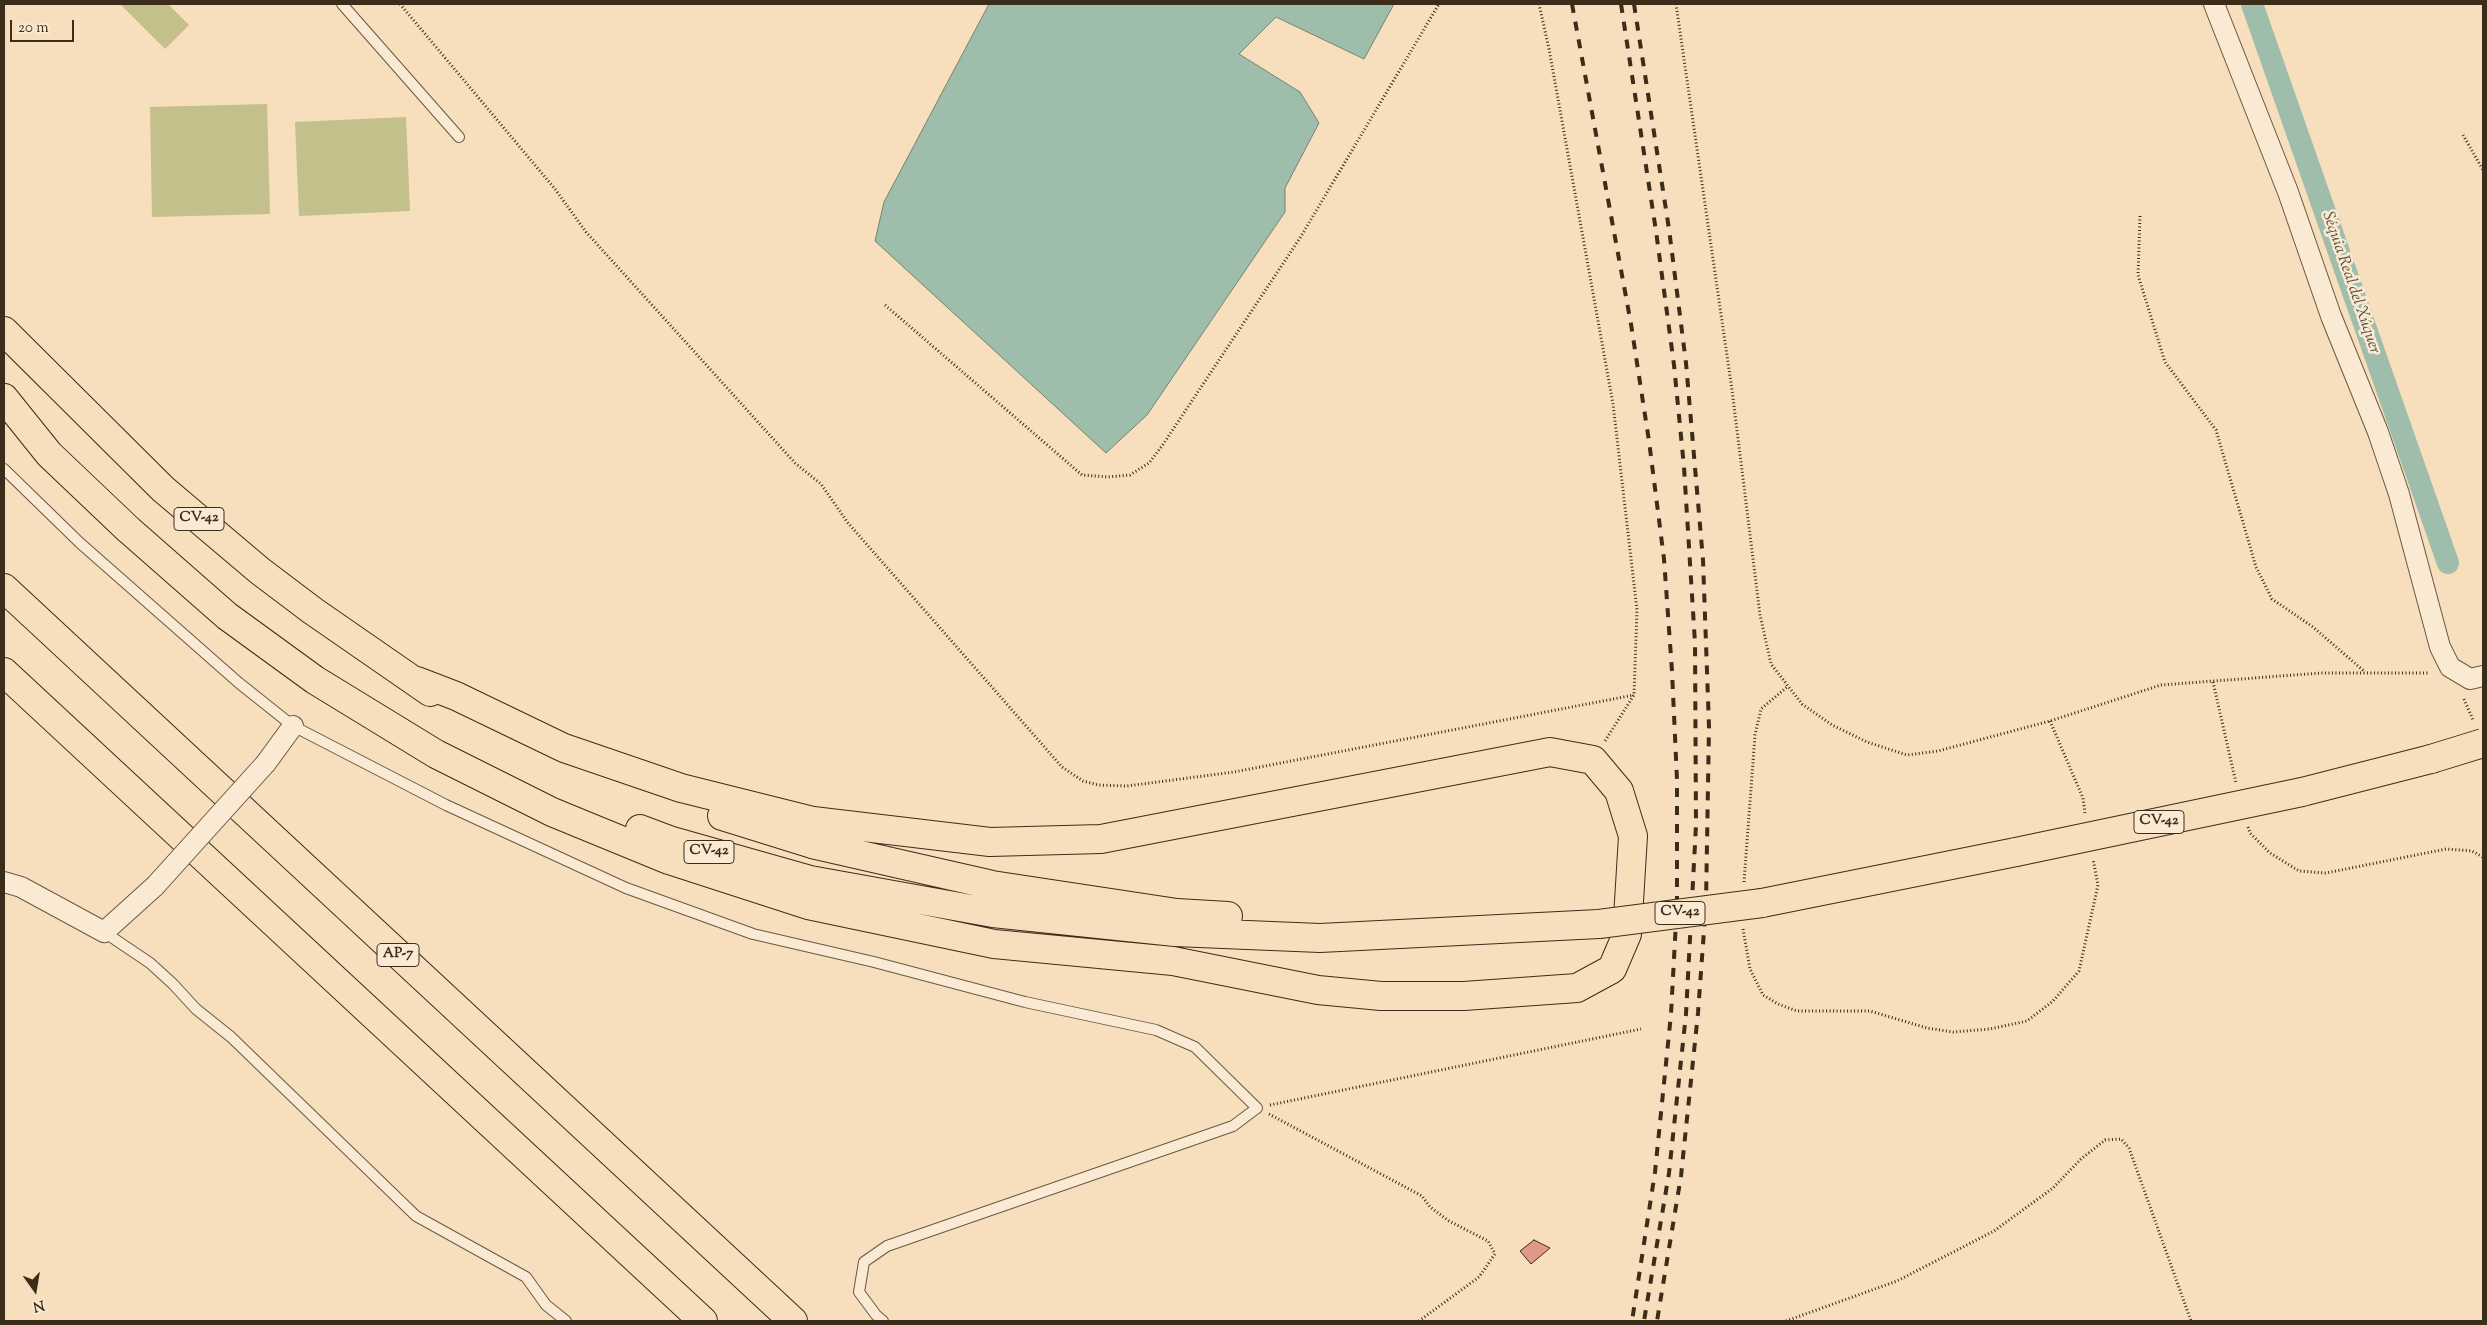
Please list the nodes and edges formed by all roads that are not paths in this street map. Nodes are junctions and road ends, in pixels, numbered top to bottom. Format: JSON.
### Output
{"nodes":[{"id":1,"x":342,"y":4,"type":"edge"},
{"id":2,"x":2214,"y":4,"type":"edge"},
{"id":3,"x":459,"y":137,"type":"dead end"},
{"id":4,"x":4,"y":331,"type":"edge"},
{"id":5,"x":4,"y":398,"type":"edge"},
{"id":6,"x":23,"y":420,"type":"junction"},
{"id":7,"x":4,"y":469,"type":"edge"},
{"id":8,"x":4,"y":588,"type":"edge"},
{"id":9,"x":4,"y":672,"type":"edge"},
{"id":10,"x":2471,"y":676,"type":"edge"},
{"id":11,"x":416,"y":681,"type":"junction"},
{"id":12,"x":293,"y":726,"type":"junction"},
{"id":13,"x":2480,"y":736,"type":"edge"},
{"id":14,"x":4,"y":882,"type":"edge"},
{"id":15,"x":1521,"y":929,"type":"junction"},
{"id":16,"x":104,"y":932,"type":"junction"},
{"id":17,"x":566,"y":1321,"type":"edge"},
{"id":18,"x":703,"y":1321,"type":"edge"},
{"id":19,"x":794,"y":1321,"type":"edge"},
{"id":20,"x":884,"y":1321,"type":"edge"}],
"edges":[{"from":1,"to":3,"type":"lane"},
{"from":2,"to":10,"type":"street"},
{"from":4,"to":11,"type":"main road","number":"CV-42"},
{"from":5,"to":6,"type":"main road","number":"CV-42"},
{"from":6,"to":11,"type":"main road"},
{"from":6,"to":15,"type":"main road","number":"CV-42"},
{"from":7,"to":12,"type":"lane"},
{"from":8,"to":19,"type":"main road","number":"AP-7"},
{"from":9,"to":18,"type":"main road"},
{"from":11,"to":15,"type":"main road","number":"CV-42"},
{"from":12,"to":16,"type":"street","bridge":true},
{"from":12,"to":20,"type":"lane"},
{"from":13,"to":15,"type":"main road","number":"CV-42","bridge":true},
{"from":14,"to":16,"type":"street"},
{"from":16,"to":17,"type":"lane"}]}
